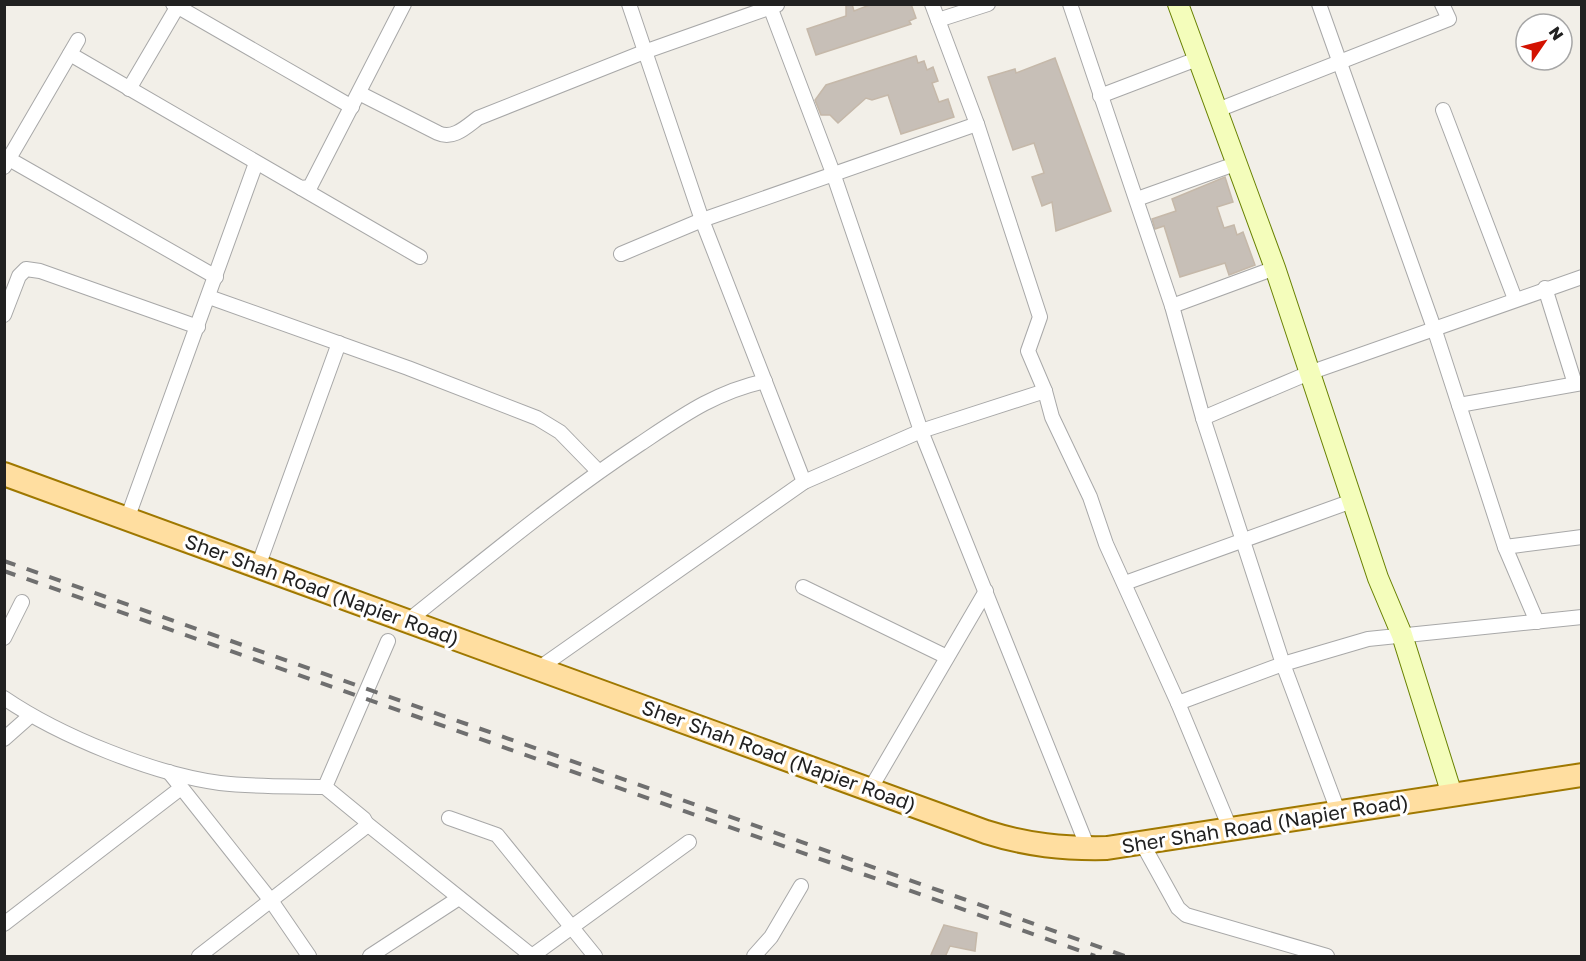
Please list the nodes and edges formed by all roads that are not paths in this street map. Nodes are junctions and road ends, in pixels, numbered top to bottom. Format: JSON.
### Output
{"nodes":[{"id":1,"x":404,"y":4,"type":"edge"},
{"id":2,"x":629,"y":4,"type":"edge"},
{"id":3,"x":932,"y":4,"type":"edge"},
{"id":4,"x":988,"y":4,"type":"edge"},
{"id":5,"x":1070,"y":4,"type":"edge"},
{"id":6,"x":1178,"y":4,"type":"edge"},
{"id":7,"x":1319,"y":4,"type":"edge"},
{"id":8,"x":1442,"y":4,"type":"edge"},
{"id":9,"x":176,"y":5,"type":"edge"},
{"id":10,"x":773,"y":6,"type":"edge"},
{"id":11,"x":938,"y":20,"type":"junction"},
{"id":12,"x":78,"y":40,"type":"dead end"},
{"id":13,"x":644,"y":52,"type":"junction"},
{"id":14,"x":70,"y":54,"type":"junction"},
{"id":15,"x":1197,"y":59,"type":"junction"},
{"id":16,"x":1340,"y":62,"type":"junction"},
{"id":17,"x":129,"y":89,"type":"junction"},
{"id":18,"x":359,"y":93,"type":"junction"},
{"id":19,"x":1100,"y":96,"type":"junction"},
{"id":20,"x":352,"y":107,"type":"junction"},
{"id":21,"x":1443,"y":110,"type":"dead end"},
{"id":22,"x":1215,"y":111,"type":"junction"},
{"id":23,"x":977,"y":124,"type":"junction"},
{"id":24,"x":7,"y":163,"type":"edge"},
{"id":25,"x":256,"y":163,"type":"junction"},
{"id":26,"x":1235,"y":164,"type":"junction"},
{"id":27,"x":833,"y":173,"type":"junction"},
{"id":28,"x":301,"y":188,"type":"junction"},
{"id":29,"x":1137,"y":200,"type":"junction"},
{"id":30,"x":702,"y":220,"type":"junction"},
{"id":31,"x":621,"y":254,"type":"dead end"},
{"id":32,"x":420,"y":257,"type":"dead end"},
{"id":33,"x":1275,"y":268,"type":"junction"},
{"id":34,"x":216,"y":277,"type":"junction"},
{"id":35,"x":1581,"y":277,"type":"edge"},
{"id":36,"x":1545,"y":288,"type":"junction"},
{"id":37,"x":209,"y":297,"type":"junction"},
{"id":38,"x":1515,"y":299,"type":"junction"},
{"id":39,"x":1172,"y":306,"type":"junction"},
{"id":40,"x":4,"y":315,"type":"edge"},
{"id":41,"x":198,"y":327,"type":"junction"},
{"id":42,"x":1435,"y":331,"type":"junction"},
{"id":43,"x":339,"y":343,"type":"junction"},
{"id":44,"x":1309,"y":373,"type":"junction"},
{"id":45,"x":765,"y":381,"type":"junction"},
{"id":46,"x":1578,"y":383,"type":"edge"},
{"id":47,"x":1045,"y":391,"type":"junction"},
{"id":48,"x":1459,"y":405,"type":"junction"},
{"id":49,"x":1203,"y":418,"type":"junction"},
{"id":50,"x":921,"y":431,"type":"junction"},
{"id":51,"x":598,"y":471,"type":"junction"},
{"id":52,"x":4,"y":474,"type":"edge"},
{"id":53,"x":804,"y":482,"type":"junction"},
{"id":54,"x":1352,"y":501,"type":"junction"},
{"id":55,"x":130,"y":511,"type":"dead end"},
{"id":56,"x":1581,"y":537,"type":"edge"},
{"id":57,"x":1243,"y":541,"type":"junction"},
{"id":58,"x":1505,"y":547,"type":"junction"},
{"id":59,"x":260,"y":561,"type":"dead end"},
{"id":60,"x":1125,"y":583,"type":"junction"},
{"id":61,"x":803,"y":587,"type":"dead end"},
{"id":62,"x":986,"y":591,"type":"junction"},
{"id":63,"x":22,"y":602,"type":"dead end"},
{"id":64,"x":414,"y":616,"type":"dead end"},
{"id":65,"x":1581,"y":617,"type":"edge"},
{"id":66,"x":1537,"y":622,"type":"junction"},
{"id":67,"x":1402,"y":635,"type":"junction"},
{"id":68,"x":4,"y":638,"type":"edge"},
{"id":69,"x":388,"y":641,"type":"dead end"},
{"id":70,"x":947,"y":657,"type":"junction"},
{"id":71,"x":545,"y":664,"type":"dead end"},
{"id":72,"x":1283,"y":664,"type":"junction"},
{"id":73,"x":4,"y":698,"type":"edge"},
{"id":74,"x":1178,"y":703,"type":"junction"},
{"id":75,"x":30,"y":716,"type":"junction"},
{"id":76,"x":4,"y":739,"type":"edge"},
{"id":77,"x":1581,"y":763,"type":"edge"},
{"id":78,"x":168,"y":771,"type":"junction"},
{"id":79,"x":1581,"y":775,"type":"edge"},
{"id":80,"x":875,"y":781,"type":"dead end"},
{"id":81,"x":1449,"y":785,"type":"junction"},
{"id":82,"x":325,"y":787,"type":"junction"},
{"id":83,"x":182,"y":788,"type":"junction"},
{"id":84,"x":1335,"y":802,"type":"junction"},
{"id":85,"x":449,"y":818,"type":"dead end"},
{"id":86,"x":1258,"y":820,"type":"junction"},
{"id":87,"x":1227,"y":821,"type":"dead end"},
{"id":88,"x":366,"y":823,"type":"junction"},
{"id":89,"x":689,"y":842,"type":"dead end"},
{"id":90,"x":1086,"y":843,"type":"dead end"},
{"id":91,"x":1142,"y":843,"type":"junction"},
{"id":92,"x":801,"y":886,"type":"dead end"},
{"id":93,"x":459,"y":898,"type":"junction"},
{"id":94,"x":272,"y":902,"type":"junction"},
{"id":95,"x":4,"y":924,"type":"edge"},
{"id":96,"x":572,"y":928,"type":"junction"},
{"id":97,"x":199,"y":957,"type":"edge"},
{"id":98,"x":309,"y":957,"type":"edge"},
{"id":99,"x":370,"y":957,"type":"edge"},
{"id":100,"x":532,"y":957,"type":"edge"},
{"id":101,"x":595,"y":957,"type":"edge"},
{"id":102,"x":754,"y":957,"type":"edge"},
{"id":103,"x":1327,"y":957,"type":"edge"}],
"edges":[{"from":1,"to":18,"type":"street"},
{"from":2,"to":13,"type":"street"},
{"from":3,"to":11,"type":"street"},
{"from":4,"to":11,"type":"street"},
{"from":5,"to":19,"type":"street"},
{"from":6,"to":15,"type":"main road"},
{"from":7,"to":16,"type":"street"},
{"from":8,"to":16,"type":"street"},
{"from":9,"to":17,"type":"street"},
{"from":9,"to":20,"type":"street"},
{"from":10,"to":13,"type":"street"},
{"from":10,"to":27,"type":"street"},
{"from":11,"to":23,"type":"street"},
{"from":12,"to":14,"type":"street"},
{"from":13,"to":18,"type":"street"},
{"from":13,"to":30,"type":"street"},
{"from":14,"to":17,"type":"street"},
{"from":14,"to":24,"type":"street"},
{"from":15,"to":19,"type":"street"},
{"from":15,"to":22,"type":"main road"},
{"from":16,"to":22,"type":"street"},
{"from":16,"to":42,"type":"street"},
{"from":17,"to":25,"type":"street"},
{"from":18,"to":20,"type":"street"},
{"from":19,"to":29,"type":"street"},
{"from":20,"to":28,"type":"street"},
{"from":21,"to":38,"type":"street"},
{"from":22,"to":26,"type":"main road"},
{"from":23,"to":27,"type":"street"},
{"from":23,"to":47,"type":"street"},
{"from":24,"to":34,"type":"street"},
{"from":25,"to":28,"type":"street"},
{"from":25,"to":34,"type":"street"},
{"from":26,"to":29,"type":"street"},
{"from":26,"to":33,"type":"main road"},
{"from":27,"to":30,"type":"street"},
{"from":27,"to":50,"type":"street"},
{"from":28,"to":32,"type":"street"},
{"from":29,"to":39,"type":"street"},
{"from":30,"to":31,"type":"street"},
{"from":30,"to":45,"type":"street"},
{"from":33,"to":39,"type":"street"},
{"from":33,"to":44,"type":"main road"},
{"from":34,"to":37,"type":"street"},
{"from":35,"to":36,"type":"street"},
{"from":36,"to":38,"type":"street"},
{"from":36,"to":46,"type":"street"},
{"from":37,"to":41,"type":"street"},
{"from":37,"to":43,"type":"street"},
{"from":38,"to":42,"type":"street"},
{"from":39,"to":49,"type":"street"},
{"from":40,"to":41,"type":"street"},
{"from":41,"to":55,"type":"street"},
{"from":42,"to":44,"type":"street"},
{"from":42,"to":48,"type":"street"},
{"from":43,"to":51,"type":"street"},
{"from":43,"to":59,"type":"street"},
{"from":44,"to":49,"type":"street"},
{"from":44,"to":54,"type":"main road"},
{"from":45,"to":51,"type":"street"},
{"from":45,"to":53,"type":"street"},
{"from":46,"to":48,"type":"street"},
{"from":47,"to":50,"type":"street"},
{"from":47,"to":60,"type":"street"},
{"from":48,"to":58,"type":"street"},
{"from":49,"to":57,"type":"street"},
{"from":50,"to":53,"type":"street"},
{"from":50,"to":62,"type":"street"},
{"from":51,"to":64,"type":"street"},
{"from":52,"to":91,"type":"main road","name":"Sher Shah Road (Napier Road)"},
{"from":53,"to":71,"type":"street"},
{"from":54,"to":57,"type":"street"},
{"from":54,"to":67,"type":"main road"},
{"from":56,"to":58,"type":"street"},
{"from":57,"to":60,"type":"street"},
{"from":57,"to":72,"type":"street"},
{"from":58,"to":66,"type":"street"},
{"from":60,"to":74,"type":"street"},
{"from":61,"to":70,"type":"street"},
{"from":62,"to":70,"type":"street"},
{"from":62,"to":90,"type":"street"},
{"from":63,"to":68,"type":"street"},
{"from":65,"to":66,"type":"street"},
{"from":66,"to":67,"type":"street"},
{"from":67,"to":72,"type":"street"},
{"from":67,"to":81,"type":"main road"},
{"from":69,"to":82,"type":"street"},
{"from":70,"to":80,"type":"street"},
{"from":72,"to":74,"type":"street"},
{"from":72,"to":84,"type":"street"},
{"from":73,"to":75,"type":"street"},
{"from":74,"to":87,"type":"street"},
{"from":75,"to":76,"type":"street"},
{"from":75,"to":78,"type":"street"},
{"from":77,"to":81,"type":"main road","name":"Sher Shah Road (Napier Road)"},
{"from":78,"to":82,"type":"street"},
{"from":78,"to":83,"type":"street"},
{"from":79,"to":86,"type":"main road","name":"Sher Shah Road (Napier Road)"},
{"from":81,"to":84,"type":"main road","name":"Sher Shah Road (Napier Road)"},
{"from":82,"to":88,"type":"street"},
{"from":83,"to":94,"type":"street"},
{"from":83,"to":95,"type":"street"},
{"from":84,"to":86,"type":"main road","name":"Sher Shah Road (Napier Road)"},
{"from":85,"to":96,"type":"street"},
{"from":86,"to":91,"type":"main road","name":"Sher Shah Road (Napier Road)"},
{"from":88,"to":93,"type":"street"},
{"from":88,"to":94,"type":"street"},
{"from":89,"to":96,"type":"street"},
{"from":91,"to":103,"type":"street"},
{"from":92,"to":102,"type":"street"},
{"from":93,"to":99,"type":"street"},
{"from":93,"to":100,"type":"street"},
{"from":94,"to":97,"type":"street"},
{"from":94,"to":98,"type":"street"},
{"from":96,"to":100,"type":"street"},
{"from":96,"to":101,"type":"street"}]}
